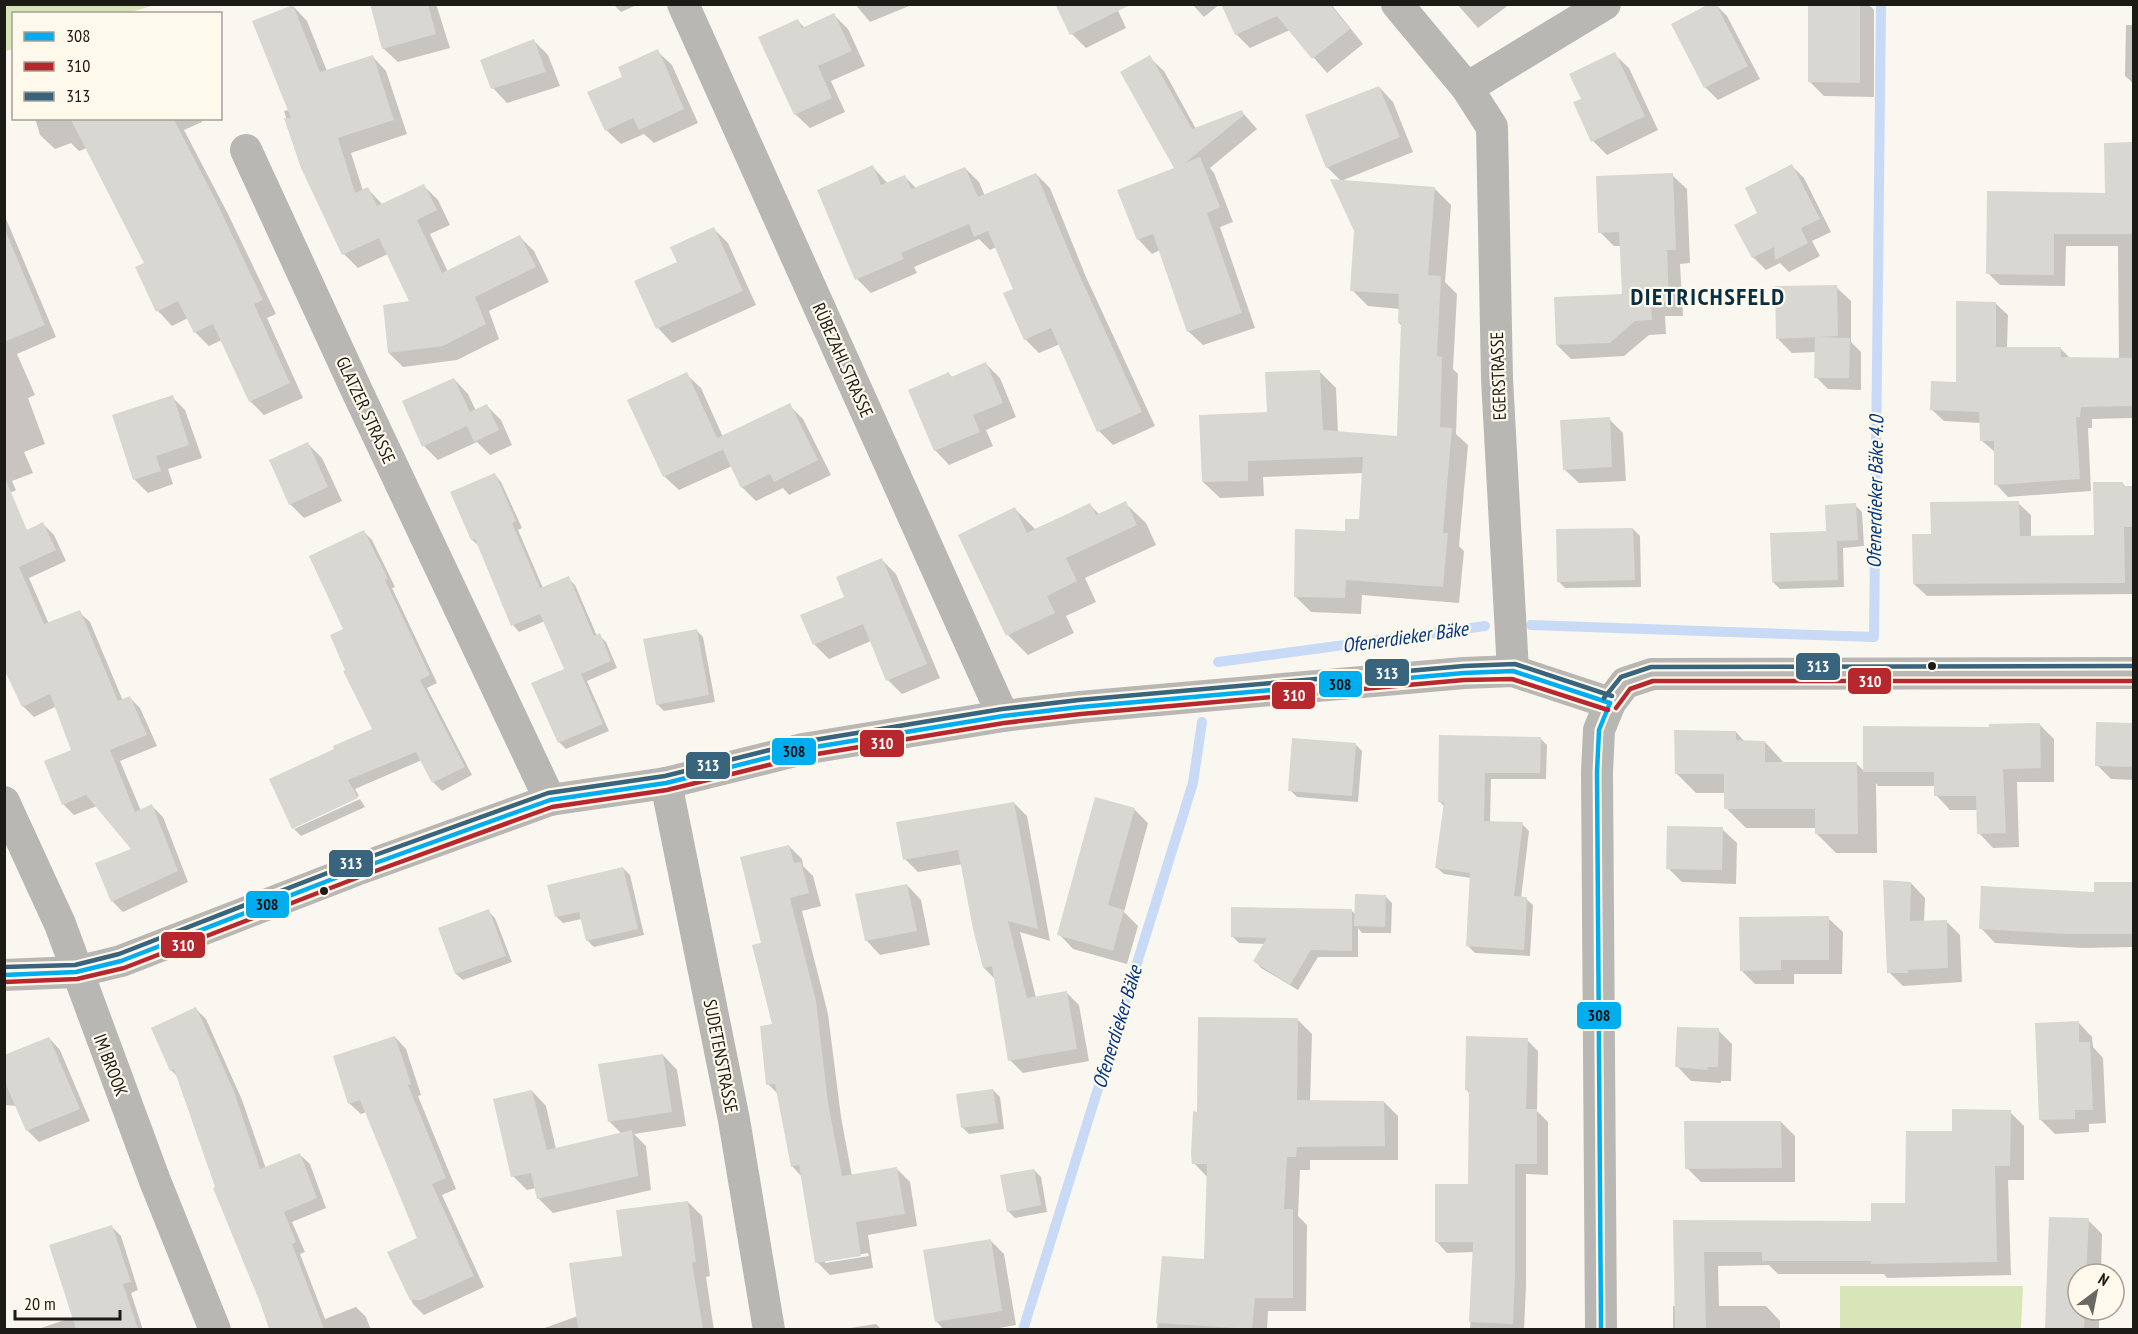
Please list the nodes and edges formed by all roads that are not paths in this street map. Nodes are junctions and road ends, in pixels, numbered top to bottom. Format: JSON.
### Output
{"nodes":[{"id":1,"x":683,"y":4,"type":"edge"},
{"id":2,"x":1397,"y":4,"type":"edge"},
{"id":3,"x":1605,"y":4,"type":"edge"},
{"id":4,"x":1467,"y":88,"type":"junction"},
{"id":5,"x":246,"y":150,"type":"dead end"},
{"id":6,"x":1513,"y":671,"type":"junction"},
{"id":7,"x":2133,"y":673,"type":"edge"},
{"id":8,"x":1610,"y":702,"type":"junction"},
{"id":9,"x":1003,"y":716,"type":"junction"},
{"id":10,"x":666,"y":783,"type":"junction"},
{"id":11,"x":550,"y":800,"type":"junction"},
{"id":12,"x":4,"y":802,"type":"edge"},
{"id":13,"x":76,"y":972,"type":"junction"},
{"id":14,"x":4,"y":975,"type":"edge"},
{"id":15,"x":215,"y":1329,"type":"edge"},
{"id":16,"x":770,"y":1329,"type":"edge"},
{"id":17,"x":1600,"y":1329,"type":"edge"}],
"edges":[{"from":1,"to":9,"type":"street","name":"RÜBEZAHLSTRASSE"},
{"from":2,"to":4,"type":"street","name":"EGERSTRASSE"},
{"from":3,"to":4,"type":"street"},
{"from":4,"to":6,"type":"street","name":"EGERSTRASSE"},
{"from":5,"to":11,"type":"street","name":"GLATZER STRASSE"},
{"from":6,"to":8,"type":"street"},
{"from":6,"to":9,"type":"street"},
{"from":7,"to":8,"type":"street"},
{"from":8,"to":17,"type":"street"},
{"from":9,"to":10,"type":"street"},
{"from":10,"to":11,"type":"street"},
{"from":10,"to":16,"type":"street","name":"SUDETENSTRASSE"},
{"from":11,"to":13,"type":"street"},
{"from":12,"to":13,"type":"street","name":"IM BROOK"},
{"from":13,"to":14,"type":"street"},
{"from":13,"to":15,"type":"street","name":"IM BROOK"}]}
